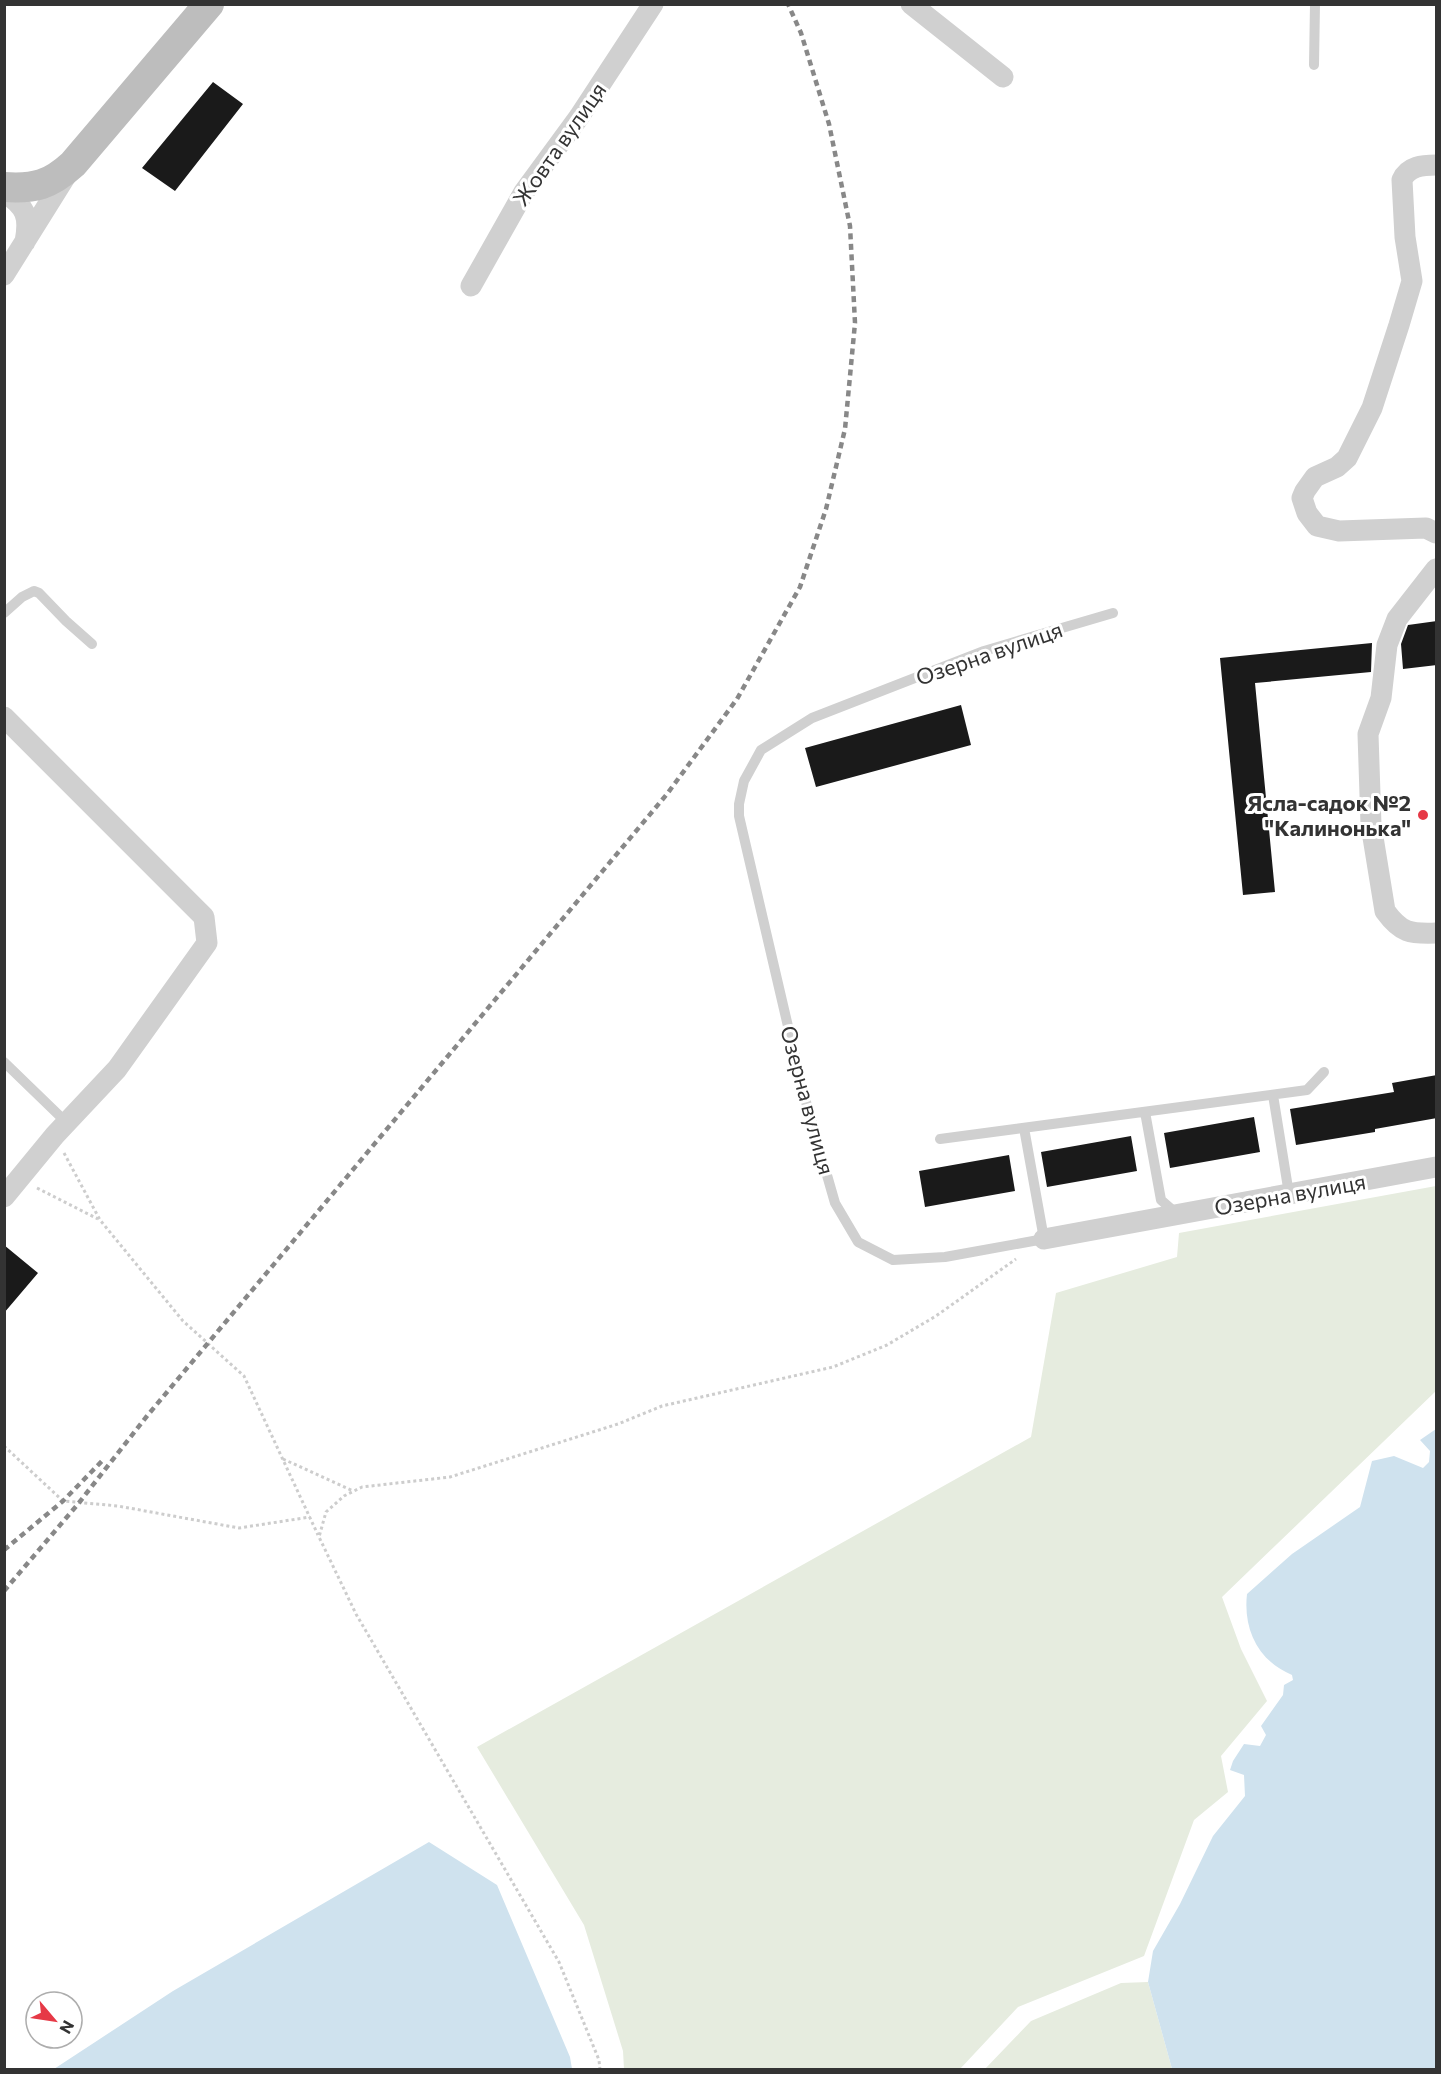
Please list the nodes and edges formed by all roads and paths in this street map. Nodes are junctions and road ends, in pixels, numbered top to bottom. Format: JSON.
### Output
{"nodes":[{"id":1,"x":209,"y":4,"type":"edge"},
{"id":2,"x":653,"y":4,"type":"edge"},
{"id":3,"x":911,"y":4,"type":"edge"},
{"id":4,"x":1315,"y":4,"type":"edge"},
{"id":5,"x":1314,"y":65,"type":"dead end"},
{"id":6,"x":1003,"y":77,"type":"dead end"},
{"id":7,"x":73,"y":164,"type":"junction"},
{"id":8,"x":1437,"y":165,"type":"edge"},
{"id":9,"x":4,"y":187,"type":"edge"},
{"id":10,"x":4,"y":192,"type":"edge"},
{"id":11,"x":25,"y":243,"type":"junction"},
{"id":12,"x":4,"y":275,"type":"edge"},
{"id":13,"x":471,"y":286,"type":"dead end"},
{"id":14,"x":1437,"y":532,"type":"edge"},
{"id":15,"x":1437,"y":569,"type":"edge"},
{"id":16,"x":4,"y":613,"type":"edge"},
{"id":17,"x":1113,"y":613,"type":"dead end"},
{"id":18,"x":92,"y":644,"type":"dead end"},
{"id":19,"x":4,"y":717,"type":"edge"},
{"id":20,"x":1437,"y":933,"type":"edge"},
{"id":21,"x":4,"y":1062,"type":"edge"},
{"id":22,"x":1324,"y":1072,"type":"dead end"},
{"id":23,"x":1273,"y":1095,"type":"junction"},
{"id":24,"x":1145,"y":1112,"type":"junction"},
{"id":25,"x":1024,"y":1128,"type":"junction"},
{"id":26,"x":61,"y":1129,"type":"junction"},
{"id":27,"x":940,"y":1139,"type":"dead end"},
{"id":28,"x":1437,"y":1167,"type":"edge"},
{"id":29,"x":19,"y":1179,"type":"junction"},
{"id":30,"x":1289,"y":1194,"type":"junction"},
{"id":31,"x":4,"y":1197,"type":"edge"},
{"id":32,"x":1177,"y":1214,"type":"junction"},
{"id":33,"x":100,"y":1220,"type":"junction"},
{"id":34,"x":1044,"y":1239,"type":"junction"},
{"id":35,"x":4,"y":1446,"type":"edge"},
{"id":36,"x":282,"y":1458,"type":"junction"},
{"id":37,"x":353,"y":1491,"type":"junction"},
{"id":38,"x":309,"y":1517,"type":"junction"},
{"id":39,"x":318,"y":1537,"type":"junction"},
{"id":40,"x":600,"y":2070,"type":"edge"}],
"edges":[{"from":1,"to":7,"type":"main road"},
{"from":2,"to":13,"type":"street","name":"Жовта вулиця"},
{"from":3,"to":6,"type":"street"},
{"from":4,"to":5,"type":"lane"},
{"from":7,"to":9,"type":"main road"},
{"from":7,"to":11,"type":"street"},
{"from":8,"to":14,"type":"street"},
{"from":10,"to":11,"type":"street"},
{"from":11,"to":12,"type":"street"},
{"from":15,"to":20,"type":"street"},
{"from":16,"to":18,"type":"lane"},
{"from":17,"to":34,"type":"lane","name":"Озерна вулиця"},
{"from":19,"to":26,"type":"street"},
{"from":21,"to":26,"type":"lane"},
{"from":22,"to":23,"type":"lane"},
{"from":23,"to":24,"type":"lane"},
{"from":23,"to":30,"type":"lane"},
{"from":24,"to":25,"type":"lane"},
{"from":24,"to":32,"type":"lane"},
{"from":25,"to":27,"type":"lane"},
{"from":25,"to":34,"type":"lane"},
{"from":26,"to":29,"type":"street"},
{"from":26,"to":33,"type":"path"},
{"from":28,"to":30,"type":"street","name":"Озерна вулиця"},
{"from":29,"to":31,"type":"street"},
{"from":29,"to":33,"type":"path"},
{"from":30,"to":32,"type":"street","name":"Озерна вулиця"},
{"from":32,"to":34,"type":"street","name":"Озерна вулиця"},
{"from":33,"to":36,"type":"path"},
{"from":34,"to":37,"type":"path"},
{"from":35,"to":38,"type":"path"},
{"from":36,"to":37,"type":"path"},
{"from":36,"to":38,"type":"path"},
{"from":37,"to":39,"type":"path"},
{"from":38,"to":39,"type":"path"},
{"from":39,"to":40,"type":"path"}]}
